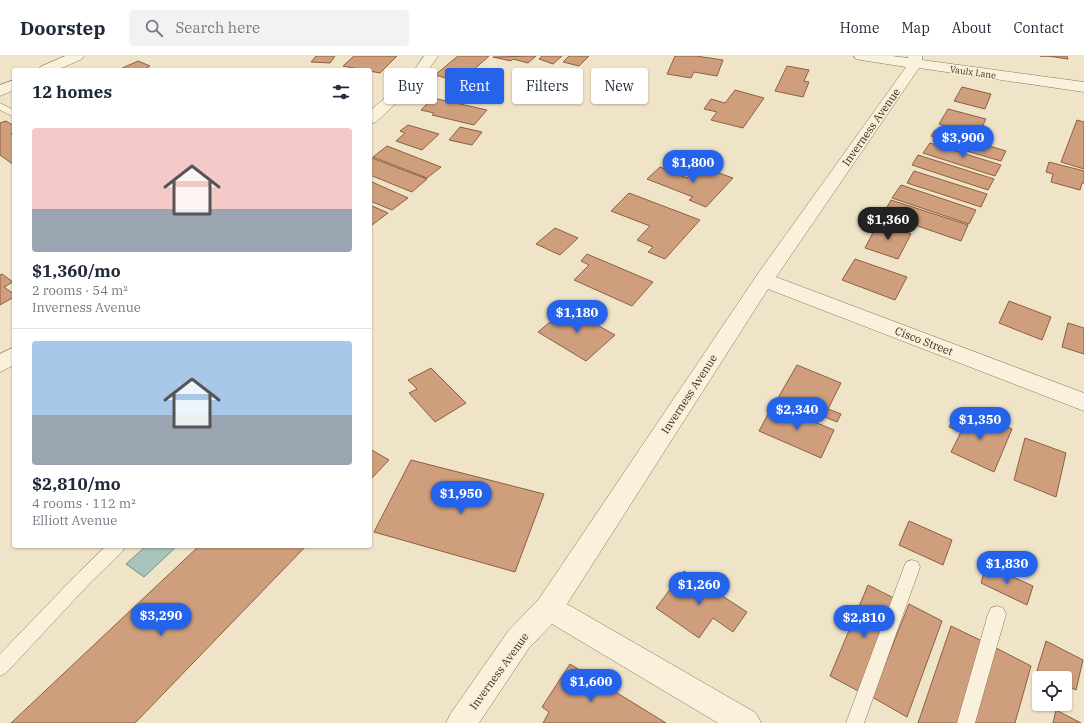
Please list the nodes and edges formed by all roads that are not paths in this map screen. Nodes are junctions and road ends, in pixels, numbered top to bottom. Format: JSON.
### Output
{"nodes":[{"id":1,"x":76,"y":56,"type":"edge"},
{"id":2,"x":431,"y":56,"type":"edge"},
{"id":3,"x":861,"y":56,"type":"edge"},
{"id":4,"x":915,"y":60,"type":"edge"},
{"id":5,"x":50,"y":68,"type":"edge"},
{"id":6,"x":12,"y":85,"type":"edge"},
{"id":7,"x":1084,"y":87,"type":"edge"},
{"id":8,"x":0,"y":90,"type":"edge"},
{"id":9,"x":0,"y":106,"type":"edge"},
{"id":10,"x":12,"y":113,"type":"edge"},
{"id":11,"x":372,"y":117,"type":"edge"},
{"id":12,"x":764,"y":280,"type":"junction"},
{"id":13,"x":12,"y":356,"type":"edge"},
{"id":14,"x":0,"y":364,"type":"edge"},
{"id":15,"x":1084,"y":402,"type":"edge"},
{"id":16,"x":115,"y":548,"type":"edge"},
{"id":17,"x":912,"y":567,"type":"dead end"},
{"id":18,"x":549,"y":608,"type":"junction"},
{"id":19,"x":997,"y":614,"type":"dead end"},
{"id":20,"x":0,"y":667,"type":"edge"},
{"id":21,"x":461,"y":723,"type":"edge"},
{"id":22,"x":746,"y":723,"type":"edge"},
{"id":23,"x":855,"y":723,"type":"edge"},
{"id":24,"x":966,"y":723,"type":"edge"}],
"edges":[{"from":1,"to":5,"type":"street"},
{"from":2,"to":11,"type":"street"},
{"from":3,"to":4,"type":"street","name":"Vaulx Lane"},
{"from":4,"to":7,"type":"street","name":"Vaulx Lane"},
{"from":4,"to":12,"type":"street","name":"Inverness Avenue"},
{"from":6,"to":8,"type":"street"},
{"from":9,"to":10,"type":"lane"},
{"from":12,"to":15,"type":"street","name":"Cisco Street"},
{"from":12,"to":18,"type":"street","name":"Inverness Avenue"},
{"from":13,"to":14,"type":"street"},
{"from":16,"to":20,"type":"lane"},
{"from":17,"to":23,"type":"lane"},
{"from":18,"to":21,"type":"street","name":"Inverness Avenue"},
{"from":18,"to":22,"type":"street"},
{"from":19,"to":24,"type":"lane"}]}
